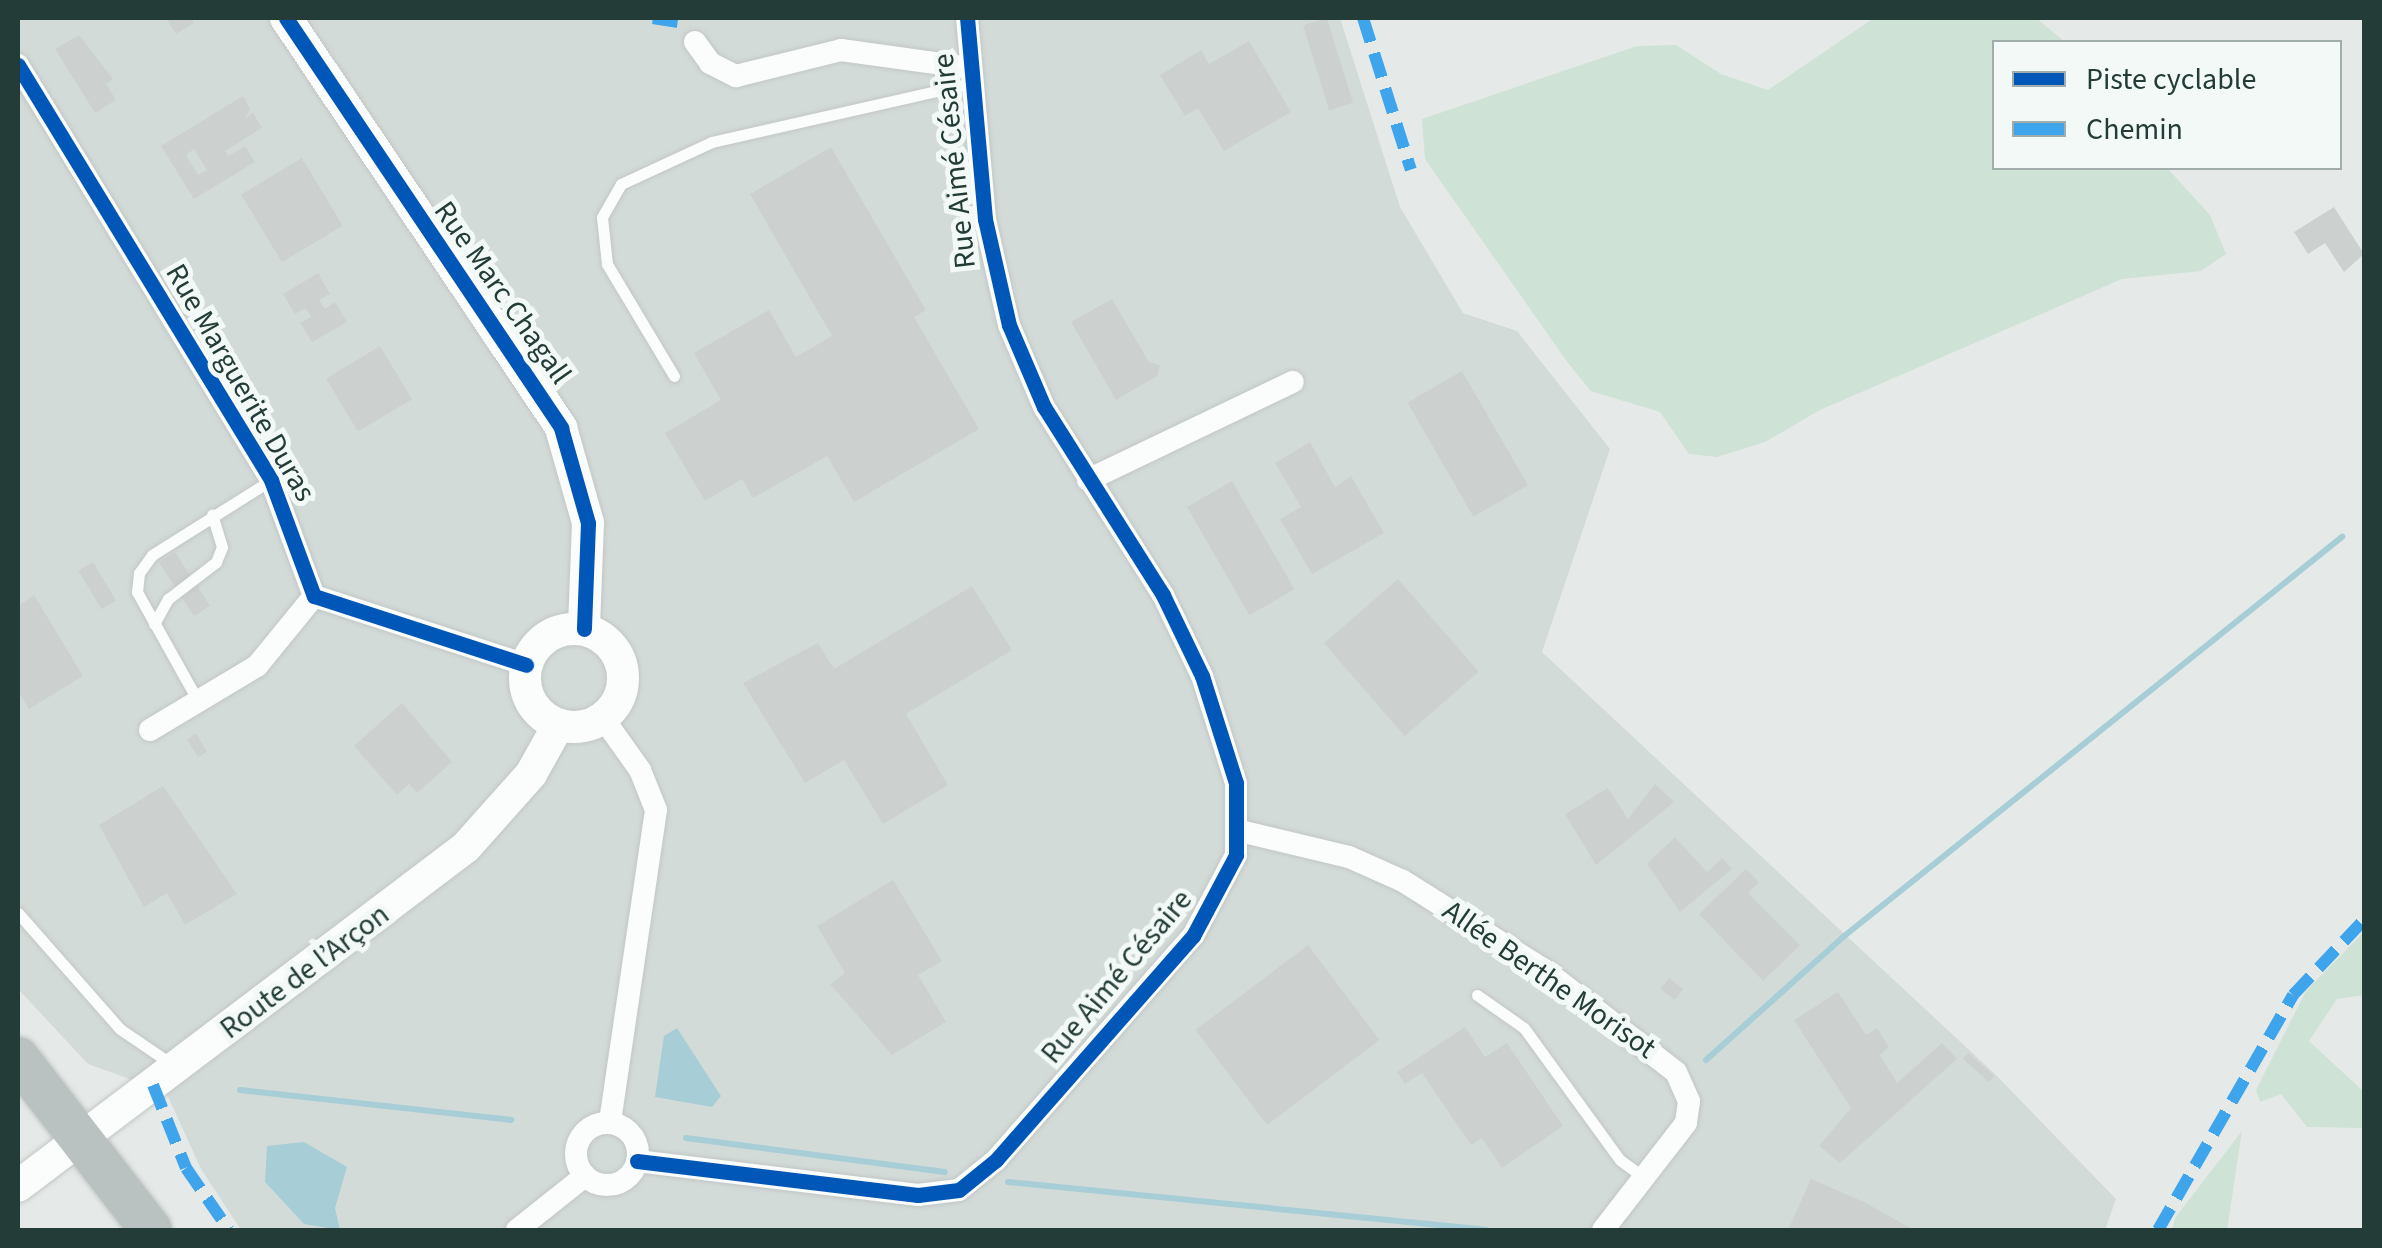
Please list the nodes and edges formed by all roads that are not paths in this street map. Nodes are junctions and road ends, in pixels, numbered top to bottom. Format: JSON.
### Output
{"nodes":[{"id":1,"x":286,"y":18,"type":"edge"},
{"id":2,"x":967,"y":18,"type":"edge"},
{"id":3,"x":696,"y":42,"type":"dead end"},
{"id":4,"x":18,"y":65,"type":"edge"},
{"id":5,"x":971,"y":75,"type":"junction"},
{"id":6,"x":674,"y":376,"type":"dead end"},
{"id":7,"x":1293,"y":382,"type":"dead end"},
{"id":8,"x":271,"y":480,"type":"junction"},
{"id":9,"x":1088,"y":480,"type":"junction"},
{"id":10,"x":212,"y":514,"type":"junction"},
{"id":11,"x":314,"y":596,"type":"junction"},
{"id":12,"x":154,"y":624,"type":"junction"},
{"id":13,"x":584,"y":629,"type":"junction"},
{"id":14,"x":526,"y":665,"type":"junction"},
{"id":15,"x":198,"y":701,"type":"junction"},
{"id":16,"x":603,"y":718,"type":"junction"},
{"id":17,"x":558,"y":724,"type":"junction"},
{"id":18,"x":150,"y":730,"type":"dead end"},
{"id":19,"x":1240,"y":830,"type":"junction"},
{"id":20,"x":18,"y":913,"type":"edge"},
{"id":21,"x":1477,"y":996,"type":"dead end"},
{"id":22,"x":18,"y":1058,"type":"edge"},
{"id":23,"x":176,"y":1067,"type":"junction"},
{"id":24,"x":610,"y":1123,"type":"junction"},
{"id":25,"x":80,"y":1139,"type":"junction"},
{"id":26,"x":637,"y":1161,"type":"junction"},
{"id":27,"x":585,"y":1176,"type":"junction"},
{"id":28,"x":1643,"y":1178,"type":"junction"},
{"id":29,"x":18,"y":1186,"type":"edge"},
{"id":30,"x":151,"y":1230,"type":"edge"},
{"id":31,"x":516,"y":1230,"type":"edge"},
{"id":32,"x":1603,"y":1230,"type":"edge"}],
"edges":[{"from":1,"to":13,"type":"street","name":"Rue Marc Chagall"},
{"from":2,"to":5,"type":"street","name":"Rue Aimé Césaire"},
{"from":3,"to":5,"type":"street"},
{"from":4,"to":8,"type":"street","name":"Rue Marguerite Duras"},
{"from":5,"to":6,"type":"lane"},
{"from":5,"to":9,"type":"street","name":"Rue Aimé Césaire"},
{"from":7,"to":9,"type":"street"},
{"from":8,"to":10,"type":"lane"},
{"from":8,"to":11,"type":"street","name":"Rue Marguerite Duras"},
{"from":9,"to":19,"type":"street","name":"Rue Aimé Césaire"},
{"from":10,"to":12,"type":"lane"},
{"from":10,"to":12,"type":"lane"},
{"from":11,"to":14,"type":"street"},
{"from":11,"to":15,"type":"street"},
{"from":12,"to":15,"type":"lane"},
{"from":13,"to":14,"type":"street"},
{"from":13,"to":16,"type":"street"},
{"from":14,"to":17,"type":"street"},
{"from":15,"to":18,"type":"street"},
{"from":16,"to":17,"type":"street"},
{"from":16,"to":24,"type":"street"},
{"from":17,"to":23,"type":"street","name":"Route de l’Arçon"},
{"from":19,"to":26,"type":"street","name":"Rue Aimé Césaire"},
{"from":19,"to":28,"type":"street","name":"Allée Berthe Morisot"},
{"from":20,"to":23,"type":"lane"},
{"from":21,"to":28,"type":"lane"},
{"from":22,"to":25,"type":"highway"},
{"from":23,"to":25,"type":"street","name":"Route de l’Arçon"},
{"from":24,"to":26,"type":"street"},
{"from":24,"to":27,"type":"street"},
{"from":25,"to":29,"type":"street","name":"Route de l’Arçon"},
{"from":25,"to":30,"type":"highway"},
{"from":26,"to":27,"type":"street"},
{"from":27,"to":31,"type":"street"},
{"from":28,"to":32,"type":"street","name":"Allée Berthe Morisot"}]}
